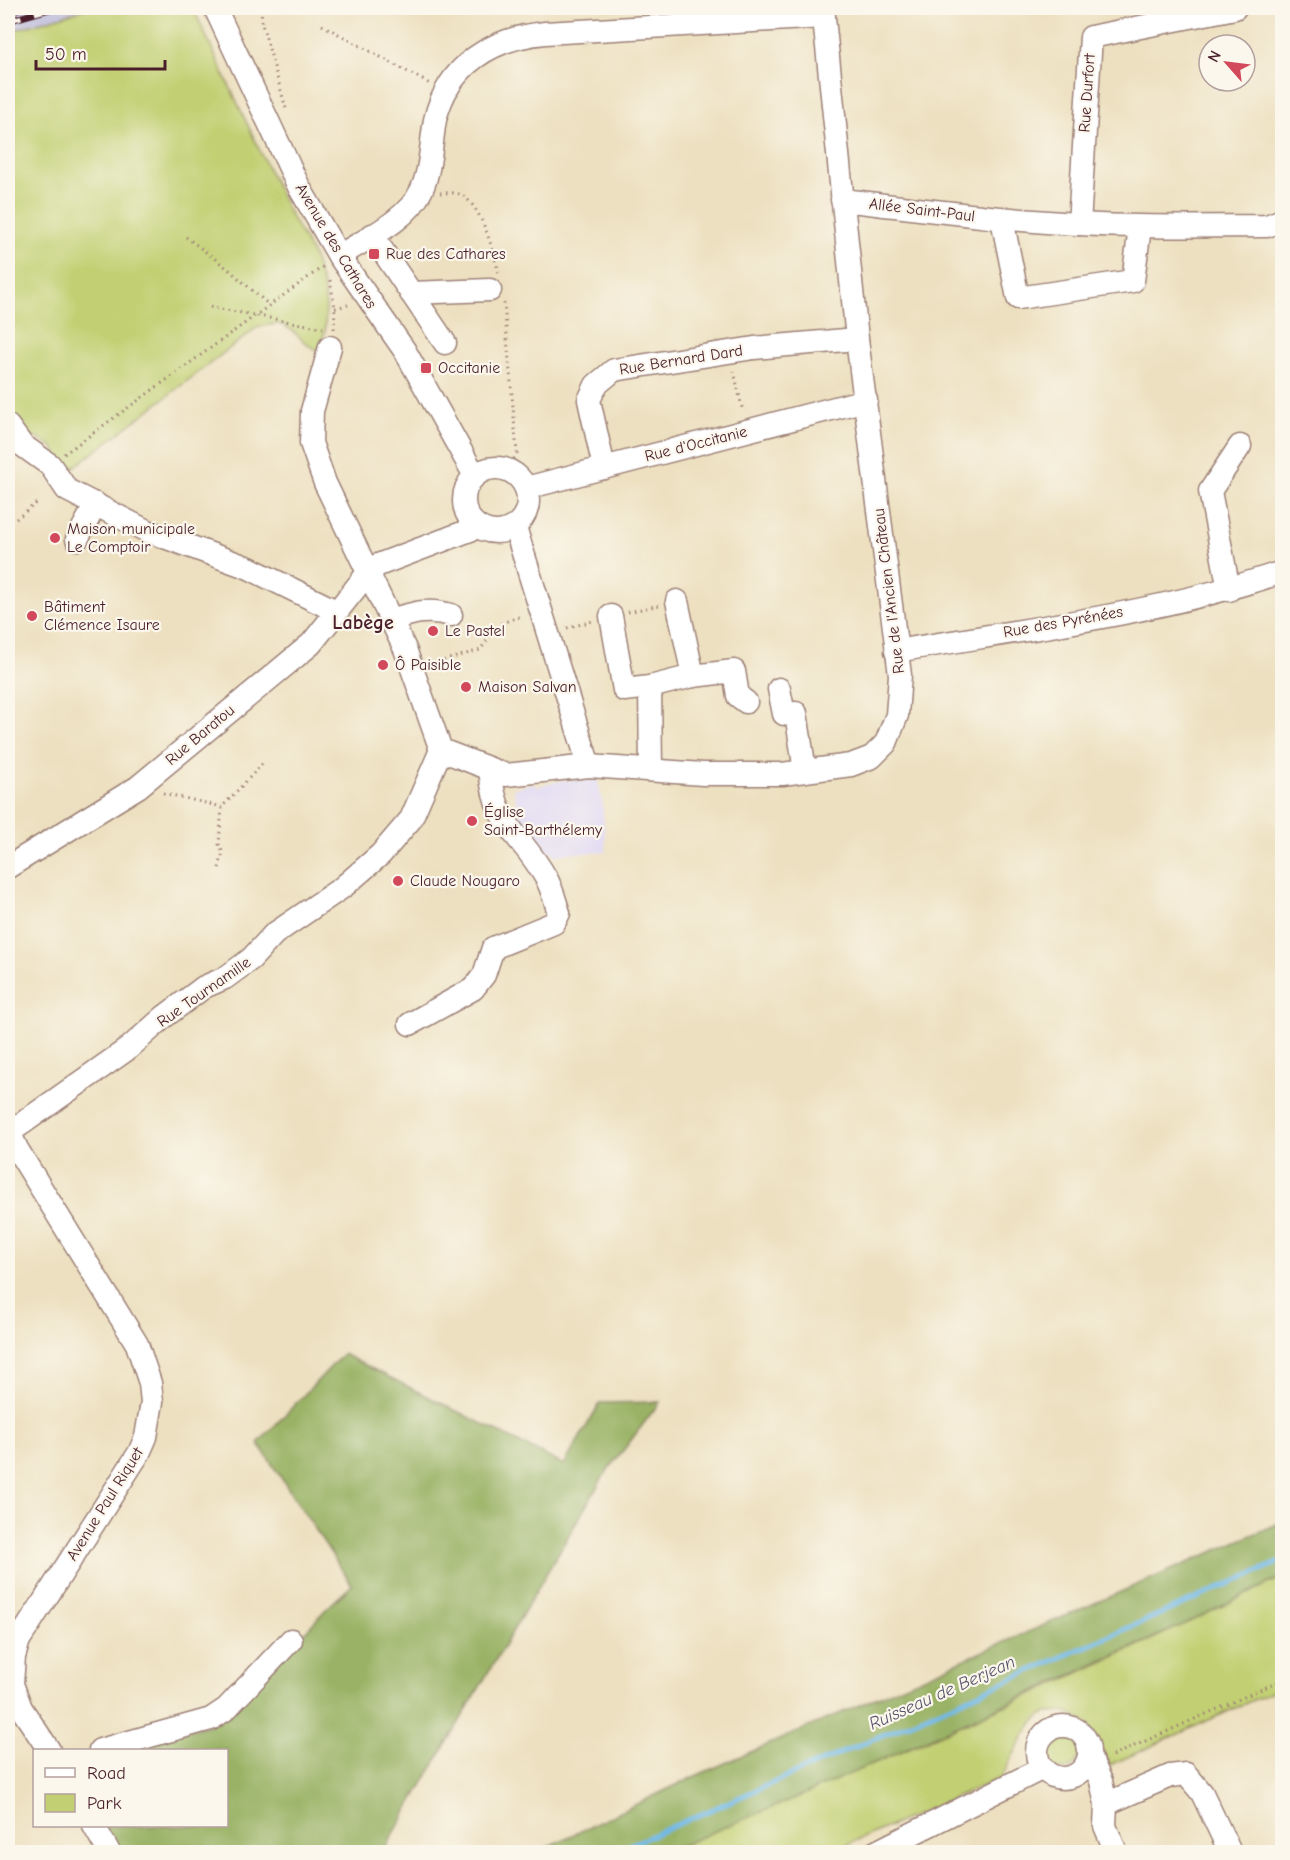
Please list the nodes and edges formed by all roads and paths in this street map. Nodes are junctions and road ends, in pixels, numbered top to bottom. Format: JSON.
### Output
{"nodes":[{"id":1,"x":215,"y":8,"type":"edge"},
{"id":2,"x":261,"y":8,"type":"edge"},
{"id":3,"x":1235,"y":8,"type":"edge"},
{"id":4,"x":824,"y":12,"type":"edge"},
{"id":5,"x":322,"y":25,"type":"dead end"},
{"id":6,"x":445,"y":93,"type":"junction"},
{"id":7,"x":289,"y":122,"type":"dead end"},
{"id":8,"x":421,"y":192,"type":"junction"},
{"id":9,"x":842,"y":200,"type":"junction"},
{"id":10,"x":1002,"y":219,"type":"junction"},
{"id":11,"x":1282,"y":220,"type":"edge"},
{"id":12,"x":1079,"y":224,"type":"junction"},
{"id":13,"x":1140,"y":227,"type":"junction"},
{"id":14,"x":372,"y":235,"type":"junction"},
{"id":15,"x":186,"y":237,"type":"dead end"},
{"id":16,"x":332,"y":260,"type":"junction"},
{"id":17,"x":498,"y":291,"type":"junction"},
{"id":18,"x":411,"y":293,"type":"junction"},
{"id":19,"x":269,"y":306,"type":"junction"},
{"id":20,"x":210,"y":307,"type":"dead end"},
{"id":21,"x":255,"y":316,"type":"junction"},
{"id":22,"x":332,"y":339,"type":"junction"},
{"id":23,"x":857,"y":339,"type":"junction"},
{"id":24,"x":445,"y":343,"type":"dead end"},
{"id":25,"x":730,"y":352,"type":"junction"},
{"id":26,"x":866,"y":400,"type":"junction"},
{"id":27,"x":8,"y":426,"type":"edge"},
{"id":28,"x":747,"y":431,"type":"junction"},
{"id":29,"x":78,"y":445,"type":"dead end"},
{"id":30,"x":1240,"y":446,"type":"dead end"},
{"id":31,"x":604,"y":468,"type":"junction"},
{"id":32,"x":508,"y":470,"type":"junction"},
{"id":33,"x":475,"y":476,"type":"junction"},
{"id":34,"x":526,"y":488,"type":"junction"},
{"id":35,"x":39,"y":501,"type":"dead end"},
{"id":36,"x":96,"y":504,"type":"junction"},
{"id":37,"x":17,"y":520,"type":"dead end"},
{"id":38,"x":515,"y":526,"type":"junction"},
{"id":39,"x":478,"y":527,"type":"junction"},
{"id":40,"x":77,"y":539,"type":"dead end"},
{"id":41,"x":1282,"y":572,"type":"edge"},
{"id":42,"x":367,"y":574,"type":"junction"},
{"id":43,"x":1229,"y":590,"type":"junction"},
{"id":44,"x":677,"y":601,"type":"joint"},
{"id":45,"x":541,"y":610,"type":"junction"},
{"id":46,"x":336,"y":611,"type":"junction"},
{"id":47,"x":451,"y":615,"type":"dead end"},
{"id":48,"x":611,"y":616,"type":"junction"},
{"id":49,"x":391,"y":620,"type":"junction"},
{"id":50,"x":548,"y":633,"type":"junction"},
{"id":51,"x":896,"y":651,"type":"junction"},
{"id":52,"x":412,"y":670,"type":"junction"},
{"id":53,"x":693,"y":676,"type":"junction"},
{"id":54,"x":650,"y":687,"type":"junction"},
{"id":55,"x":779,"y":689,"type":"dead end"},
{"id":56,"x":746,"y":702,"type":"dead end"},
{"id":57,"x":441,"y":750,"type":"junction"},
{"id":58,"x":265,"y":761,"type":"dead end"},
{"id":59,"x":589,"y":766,"type":"junction"},
{"id":60,"x":490,"y":769,"type":"junction"},
{"id":61,"x":651,"y":770,"type":"junction"},
{"id":62,"x":805,"y":771,"type":"junction"},
{"id":63,"x":138,"y":787,"type":"junction"},
{"id":64,"x":222,"y":807,"type":"junction"},
{"id":65,"x":8,"y":867,"type":"edge"},
{"id":66,"x":219,"y":868,"type":"dead end"},
{"id":67,"x":410,"y":1024,"type":"dead end"},
{"id":68,"x":9,"y":1130,"type":"edge"},
{"id":69,"x":291,"y":1640,"type":"dead end"},
{"id":70,"x":1282,"y":1680,"type":"edge"},
{"id":71,"x":10,"y":1685,"type":"edge"},
{"id":72,"x":48,"y":1749,"type":"edge"},
{"id":73,"x":103,"y":1749,"type":"edge"},
{"id":74,"x":1089,"y":1755,"type":"junction"},
{"id":75,"x":1043,"y":1768,"type":"junction"},
{"id":76,"x":1106,"y":1804,"type":"junction"},
{"id":77,"x":94,"y":1827,"type":"edge"},
{"id":78,"x":106,"y":1851,"type":"edge"},
{"id":79,"x":876,"y":1852,"type":"edge"},
{"id":80,"x":1116,"y":1852,"type":"edge"},
{"id":81,"x":1230,"y":1852,"type":"edge"}],
"edges":[{"from":1,"to":16,"type":"street","name":"Avenue des Cathares"},
{"from":2,"to":7,"type":"path"},
{"from":3,"to":12,"type":"street","name":"Rue Durfort"},
{"from":4,"to":6,"type":"street"},
{"from":4,"to":9,"type":"street","name":"Rue de l'Ancien Château"},
{"from":5,"to":6,"type":"path"},
{"from":6,"to":8,"type":"street"},
{"from":8,"to":14,"type":"street"},
{"from":8,"to":17,"type":"path"},
{"from":9,"to":10,"type":"street","name":"Allée Saint-Paul"},
{"from":9,"to":23,"type":"street","name":"Rue de l'Ancien Château"},
{"from":10,"to":12,"type":"street","name":"Allée Saint-Paul"},
{"from":10,"to":13,"type":"street"},
{"from":11,"to":13,"type":"street","name":"Allée Saint-Paul"},
{"from":12,"to":13,"type":"street","name":"Allée Saint-Paul"},
{"from":14,"to":16,"type":"street"},
{"from":14,"to":18,"type":"street"},
{"from":15,"to":19,"type":"path"},
{"from":16,"to":19,"type":"path"},
{"from":16,"to":22,"type":"path"},
{"from":16,"to":33,"type":"street","name":"Avenue des Cathares"},
{"from":17,"to":18,"type":"street"},
{"from":17,"to":32,"type":"path"},
{"from":18,"to":24,"type":"street"},
{"from":19,"to":21,"type":"path"},
{"from":20,"to":21,"type":"path"},
{"from":21,"to":22,"type":"path"},
{"from":21,"to":29,"type":"path"},
{"from":22,"to":42,"type":"street"},
{"from":23,"to":25,"type":"street","name":"Rue Bernard Dard"},
{"from":23,"to":26,"type":"street","name":"Rue de l'Ancien Château"},
{"from":25,"to":28,"type":"path"},
{"from":25,"to":31,"type":"street","name":"Rue Bernard Dard"},
{"from":26,"to":28,"type":"street","name":"Rue d'Occitanie"},
{"from":26,"to":51,"type":"street","name":"Rue de l'Ancien Château"},
{"from":27,"to":36,"type":"street"},
{"from":28,"to":31,"type":"street","name":"Rue d'Occitanie"},
{"from":30,"to":43,"type":"street"},
{"from":31,"to":34,"type":"street","name":"Rue d'Occitanie"},
{"from":32,"to":33,"type":"street"},
{"from":32,"to":34,"type":"street"},
{"from":33,"to":39,"type":"street"},
{"from":34,"to":38,"type":"street"},
{"from":35,"to":37,"type":"path"},
{"from":36,"to":40,"type":"street"},
{"from":36,"to":46,"type":"street"},
{"from":38,"to":39,"type":"street"},
{"from":38,"to":45,"type":"street"},
{"from":39,"to":42,"type":"street","name":"Rue Baratou"},
{"from":41,"to":43,"type":"street","name":"Rue des Pyrénées"},
{"from":42,"to":46,"type":"street","name":"Rue Baratou"},
{"from":42,"to":49,"type":"street"},
{"from":43,"to":51,"type":"street","name":"Rue des Pyrénées"},
{"from":44,"to":48,"type":"path"},
{"from":44,"to":53,"type":"street"},
{"from":45,"to":50,"type":"street"},
{"from":45,"to":52,"type":"path"},
{"from":46,"to":63,"type":"street","name":"Rue Baratou"},
{"from":47,"to":49,"type":"street"},
{"from":48,"to":50,"type":"path"},
{"from":48,"to":54,"type":"street"},
{"from":49,"to":52,"type":"street"},
{"from":50,"to":59,"type":"street"},
{"from":51,"to":62,"type":"street","name":"Rue de l'Ancien Château"},
{"from":52,"to":57,"type":"street"},
{"from":53,"to":54,"type":"street"},
{"from":53,"to":56,"type":"street"},
{"from":54,"to":61,"type":"street"},
{"from":55,"to":62,"type":"street"},
{"from":57,"to":60,"type":"street","name":"Rue de l'Ancien Château"},
{"from":57,"to":68,"type":"street","name":"Rue Tournamille"},
{"from":58,"to":64,"type":"path"},
{"from":59,"to":60,"type":"street","name":"Rue de l'Ancien Château"},
{"from":59,"to":61,"type":"street","name":"Rue de l'Ancien Château"},
{"from":60,"to":67,"type":"street"},
{"from":61,"to":62,"type":"street","name":"Rue de l'Ancien Château"},
{"from":63,"to":64,"type":"path"},
{"from":63,"to":65,"type":"street","name":"Rue Baratou"},
{"from":64,"to":66,"type":"path"},
{"from":68,"to":71,"type":"street","name":"Avenue Paul Riquet"},
{"from":69,"to":73,"type":"street"},
{"from":70,"to":74,"type":"path"},
{"from":71,"to":72,"type":"street","name":"Avenue Paul Riquet"},
{"from":74,"to":75,"type":"street"},
{"from":74,"to":75,"type":"street"},
{"from":74,"to":76,"type":"street"},
{"from":75,"to":79,"type":"street"},
{"from":76,"to":80,"type":"street"},
{"from":76,"to":81,"type":"street"},
{"from":77,"to":78,"type":"street"}]}
